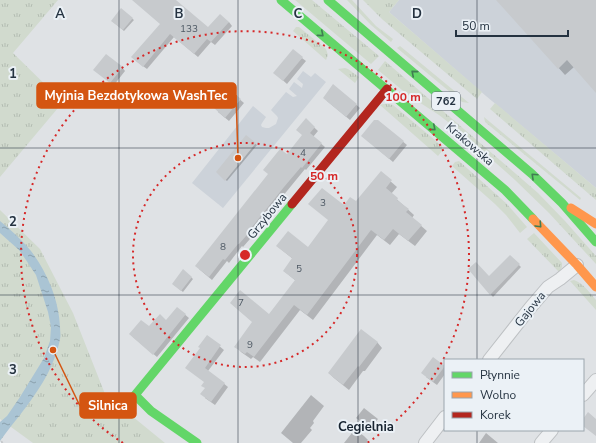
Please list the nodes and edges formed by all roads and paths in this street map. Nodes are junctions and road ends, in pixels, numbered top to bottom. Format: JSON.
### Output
{"nodes":[{"id":1,"x":281,"y":0,"type":"edge"},
{"id":2,"x":328,"y":0,"type":"edge"},
{"id":3,"x":386,"y":89,"type":"junction"},
{"id":4,"x":562,"y":203,"type":"junction"},
{"id":5,"x":596,"y":224,"type":"edge"},
{"id":6,"x":596,"y":242,"type":"edge"},
{"id":7,"x":577,"y":265,"type":"junction"},
{"id":8,"x":596,"y":287,"type":"edge"},
{"id":9,"x":491,"y":359,"type":"edge"},
{"id":10,"x":596,"y":380,"type":"edge"},
{"id":11,"x":584,"y":394,"type":"edge"},
{"id":12,"x":444,"y":418,"type":"edge"},
{"id":13,"x":551,"y":431,"type":"edge"},
{"id":14,"x":197,"y":443,"type":"edge"},
{"id":15,"x":425,"y":443,"type":"edge"},
{"id":16,"x":541,"y":443,"type":"edge"}],
"edges":[{"from":1,"to":3,"type":"main road","name":"Krakowska","number":"762","one_way":true},
{"from":4,"to":2,"type":"main road","name":"Krakowska","number":"762","one_way":true},
{"from":3,"to":7,"type":"main road","name":"Krakowska","number":"762","one_way":true},
{"from":3,"to":14,"type":"main road","name":"Grzybowa"},
{"from":4,"to":5,"type":"main road"},
{"from":4,"to":6,"type":"main road","name":"Krakowska","number":"762"},
{"from":7,"to":8,"type":"main road","name":"Krakowska","number":"762"},
{"from":7,"to":9,"type":"street","name":"Gajowa"},
{"from":10,"to":11,"type":"street"},
{"from":12,"to":15,"type":"street"},
{"from":13,"to":16,"type":"street"}]}
